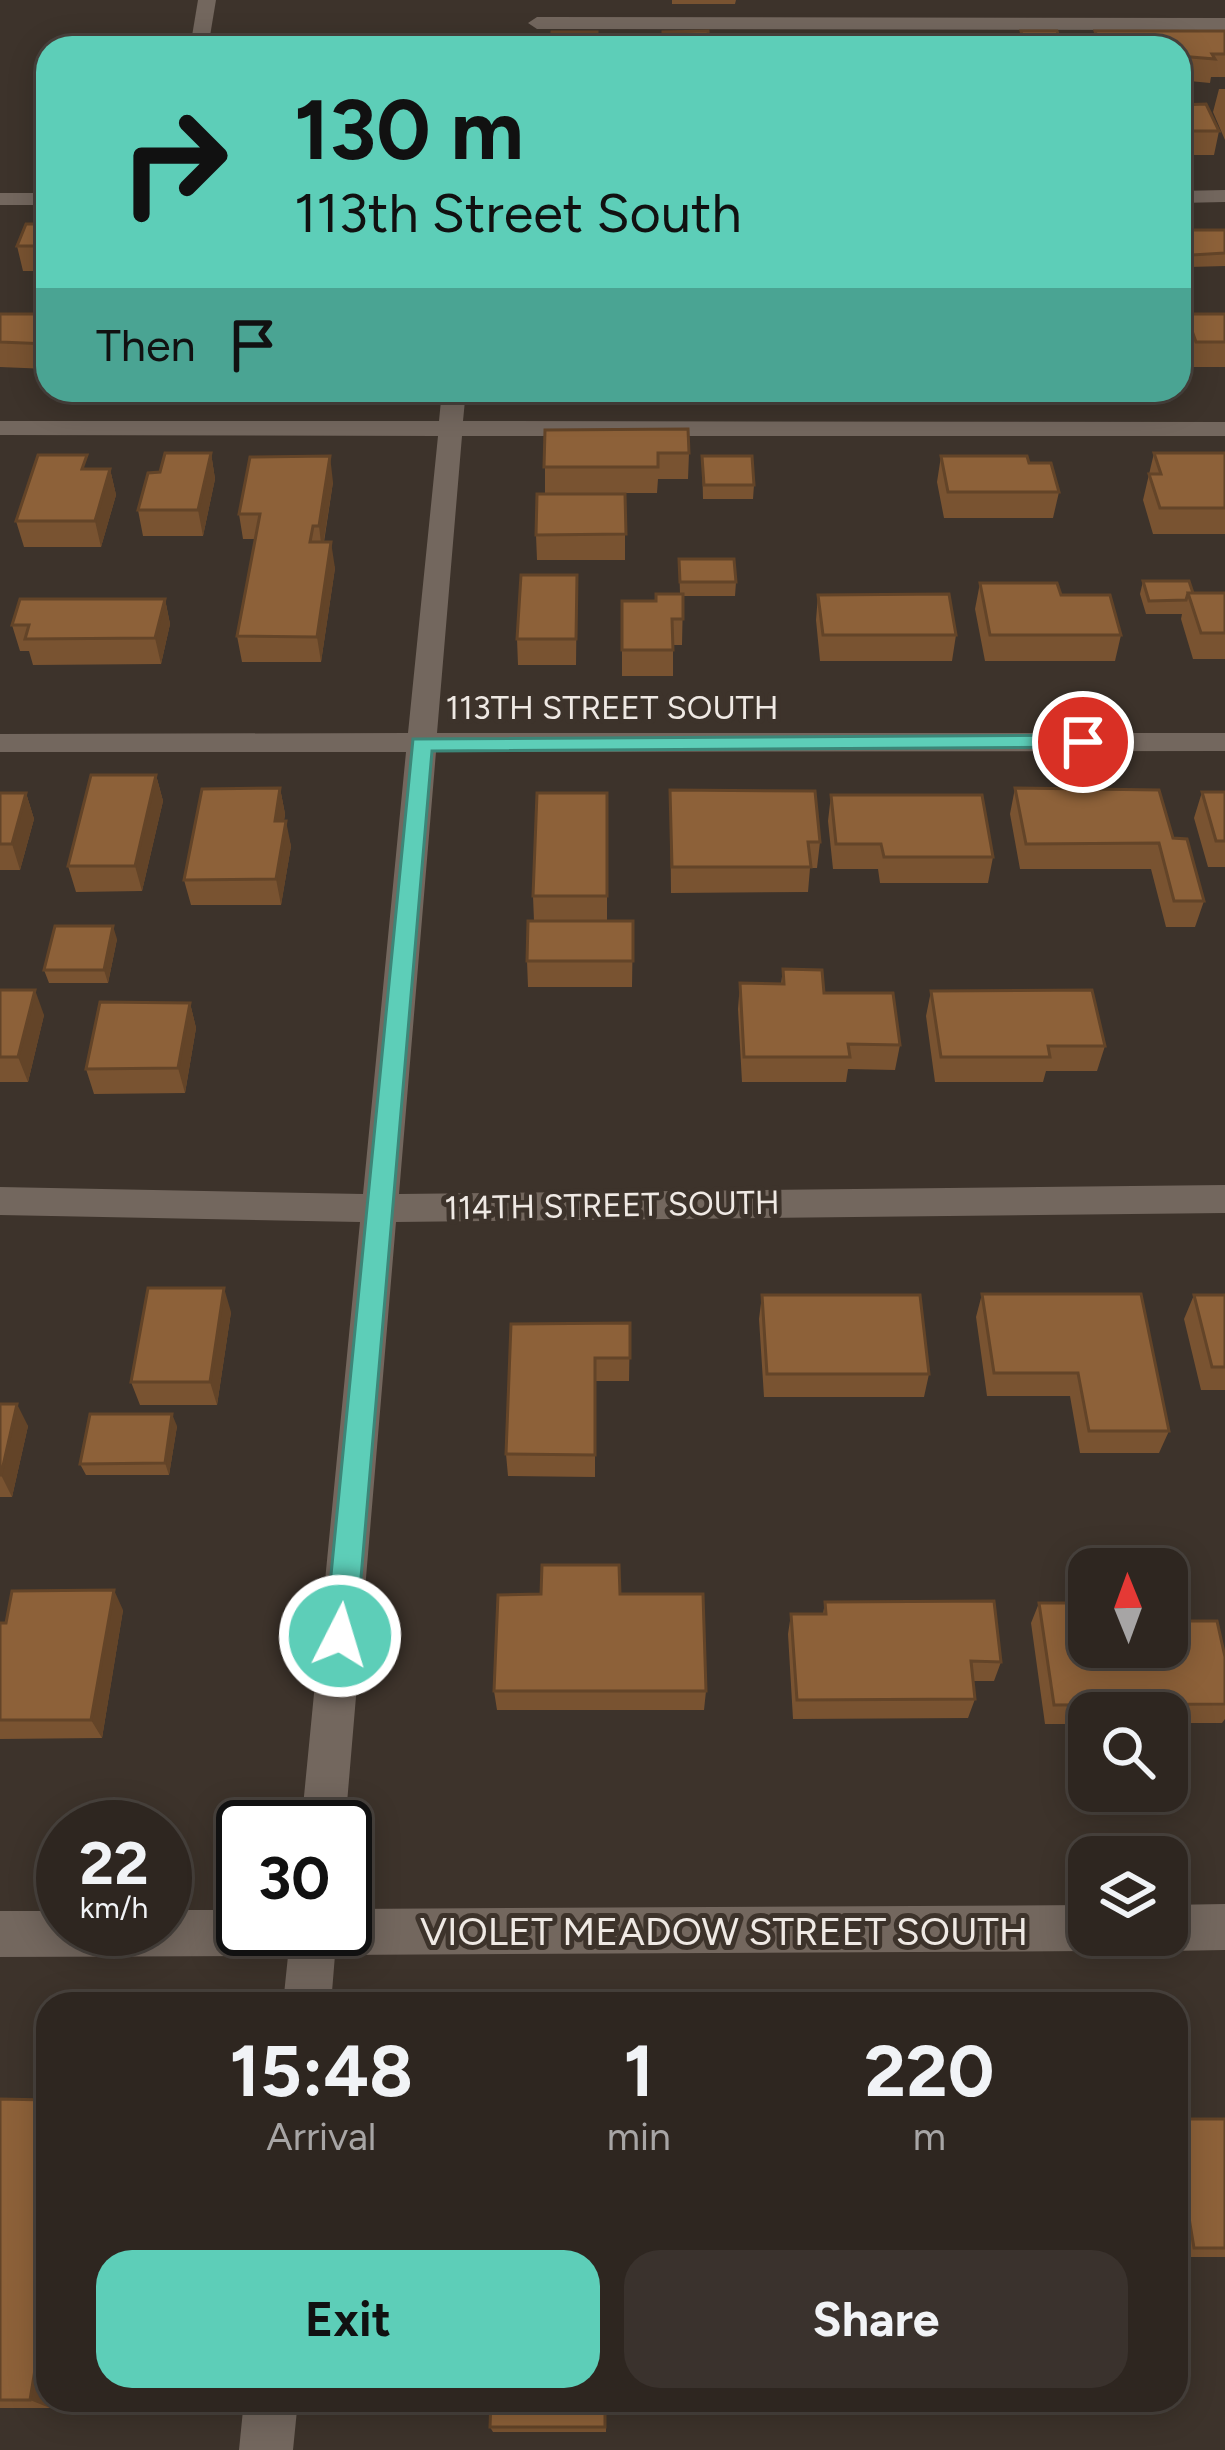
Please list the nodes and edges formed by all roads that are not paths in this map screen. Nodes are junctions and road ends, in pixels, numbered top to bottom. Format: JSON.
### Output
{"nodes":[{"id":1,"x":208,"y":0,"type":"edge"},
{"id":2,"x":537,"y":23,"type":"dead end"},
{"id":3,"x":1225,"y":24,"type":"edge"},
{"id":4,"x":201,"y":36,"type":"edge"},
{"id":5,"x":1191,"y":196,"type":"edge"},
{"id":6,"x":1225,"y":196,"type":"edge"},
{"id":7,"x":0,"y":200,"type":"edge"},
{"id":8,"x":36,"y":200,"type":"edge"},
{"id":9,"x":453,"y":402,"type":"edge"},
{"id":10,"x":0,"y":428,"type":"edge"},
{"id":11,"x":450,"y":429,"type":"junction"},
{"id":12,"x":1225,"y":429,"type":"edge"},
{"id":13,"x":1225,"y":742,"type":"edge"},
{"id":14,"x":0,"y":743,"type":"edge"},
{"id":15,"x":421,"y":744,"type":"junction"},
{"id":16,"x":1225,"y":1199,"type":"edge"},
{"id":17,"x":0,"y":1201,"type":"edge"},
{"id":18,"x":379,"y":1208,"type":"junction"},
{"id":19,"x":325,"y":1800,"type":"edge"},
{"id":20,"x":1225,"y":1927,"type":"edge"},
{"id":21,"x":1068,"y":1928,"type":"edge"},
{"id":22,"x":1188,"y":1928,"type":"edge"},
{"id":23,"x":372,"y":1932,"type":"edge"},
{"id":24,"x":216,"y":1933,"type":"edge"},
{"id":25,"x":0,"y":1934,"type":"edge"},
{"id":26,"x":312,"y":1956,"type":"edge"},
{"id":27,"x":308,"y":1992,"type":"edge"},
{"id":28,"x":270,"y":2412,"type":"edge"},
{"id":29,"x":266,"y":2450,"type":"edge"}],
"edges":[{"from":1,"to":4,"type":"street"},
{"from":2,"to":3,"type":"street"},
{"from":5,"to":6,"type":"street"},
{"from":7,"to":8,"type":"street"},
{"from":9,"to":11,"type":"street"},
{"from":10,"to":11,"type":"street"},
{"from":11,"to":12,"type":"street"},
{"from":11,"to":15,"type":"street"},
{"from":13,"to":15,"type":"street","name":"113TH STREET SOUTH"},
{"from":14,"to":15,"type":"street","name":"113TH STREET SOUTH"},
{"from":15,"to":18,"type":"street"},
{"from":16,"to":18,"type":"street","name":"114TH STREET SOUTH"},
{"from":17,"to":18,"type":"street","name":"114TH STREET SOUTH"},
{"from":18,"to":19,"type":"street"},
{"from":20,"to":22,"type":"street"},
{"from":21,"to":23,"type":"street","name":"VIOLET MEADOW STREET SOUTH"},
{"from":24,"to":25,"type":"street","name":"VIOLET MEADOW STREET SOUTH"},
{"from":26,"to":27,"type":"street"},
{"from":28,"to":29,"type":"street"}]}
